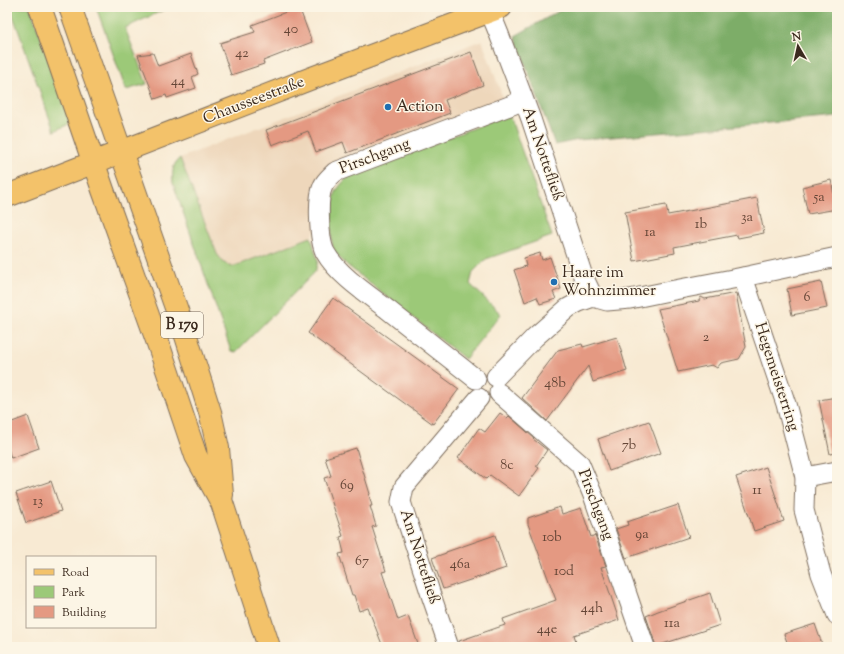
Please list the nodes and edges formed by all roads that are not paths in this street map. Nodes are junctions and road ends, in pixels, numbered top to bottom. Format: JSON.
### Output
{"nodes":[{"id":1,"x":40,"y":7,"type":"edge"},
{"id":2,"x":70,"y":7,"type":"edge"},
{"id":3,"x":495,"y":9,"type":"edge"},
{"id":4,"x":523,"y":100,"type":"junction"},
{"id":5,"x":122,"y":152,"type":"junction"},
{"id":6,"x":94,"y":163,"type":"junction"},
{"id":7,"x":7,"y":196,"type":"edge"},
{"id":8,"x":837,"y":257,"type":"edge"},
{"id":9,"x":743,"y":277,"type":"junction"},
{"id":10,"x":593,"y":297,"type":"junction"},
{"id":11,"x":476,"y":379,"type":"junction"},
{"id":12,"x":498,"y":385,"type":"junction"},
{"id":13,"x":479,"y":398,"type":"junction"},
{"id":14,"x":837,"y":471,"type":"edge"},
{"id":15,"x":805,"y":478,"type":"junction"},
{"id":16,"x":222,"y":503,"type":"junction"},
{"id":17,"x":837,"y":615,"type":"edge"},
{"id":18,"x":269,"y":647,"type":"edge"},
{"id":19,"x":449,"y":647,"type":"edge"},
{"id":20,"x":645,"y":647,"type":"edge"}],
"edges":[{"from":1,"to":6,"type":"main road","number":"B 179"},
{"from":2,"to":5,"type":"main road","number":"B 179"},
{"from":3,"to":4,"type":"street","name":"Am Nottefließ"},
{"from":3,"to":5,"type":"main road","name":"Chausseestraße"},
{"from":4,"to":10,"type":"street","name":"Am Nottefließ"},
{"from":4,"to":11,"type":"street","name":"Pirschgang"},
{"from":5,"to":6,"type":"main road","name":"Chausseestraße"},
{"from":5,"to":16,"type":"main road","number":"B 179"},
{"from":6,"to":7,"type":"main road","name":"Chausseestraße"},
{"from":6,"to":16,"type":"main road","number":"B 179"},
{"from":8,"to":9,"type":"street"},
{"from":9,"to":10,"type":"street"},
{"from":9,"to":15,"type":"street","name":"Hegemeisterring"},
{"from":10,"to":12,"type":"street"},
{"from":11,"to":12,"type":"street"},
{"from":11,"to":13,"type":"street"},
{"from":12,"to":13,"type":"street"},
{"from":12,"to":20,"type":"street","name":"Pirschgang"},
{"from":13,"to":19,"type":"street","name":"Am Nottefließ"},
{"from":14,"to":15,"type":"street"},
{"from":15,"to":17,"type":"street","name":"Hegemeisterring"},
{"from":16,"to":18,"type":"main road","number":"B 179"}]}
